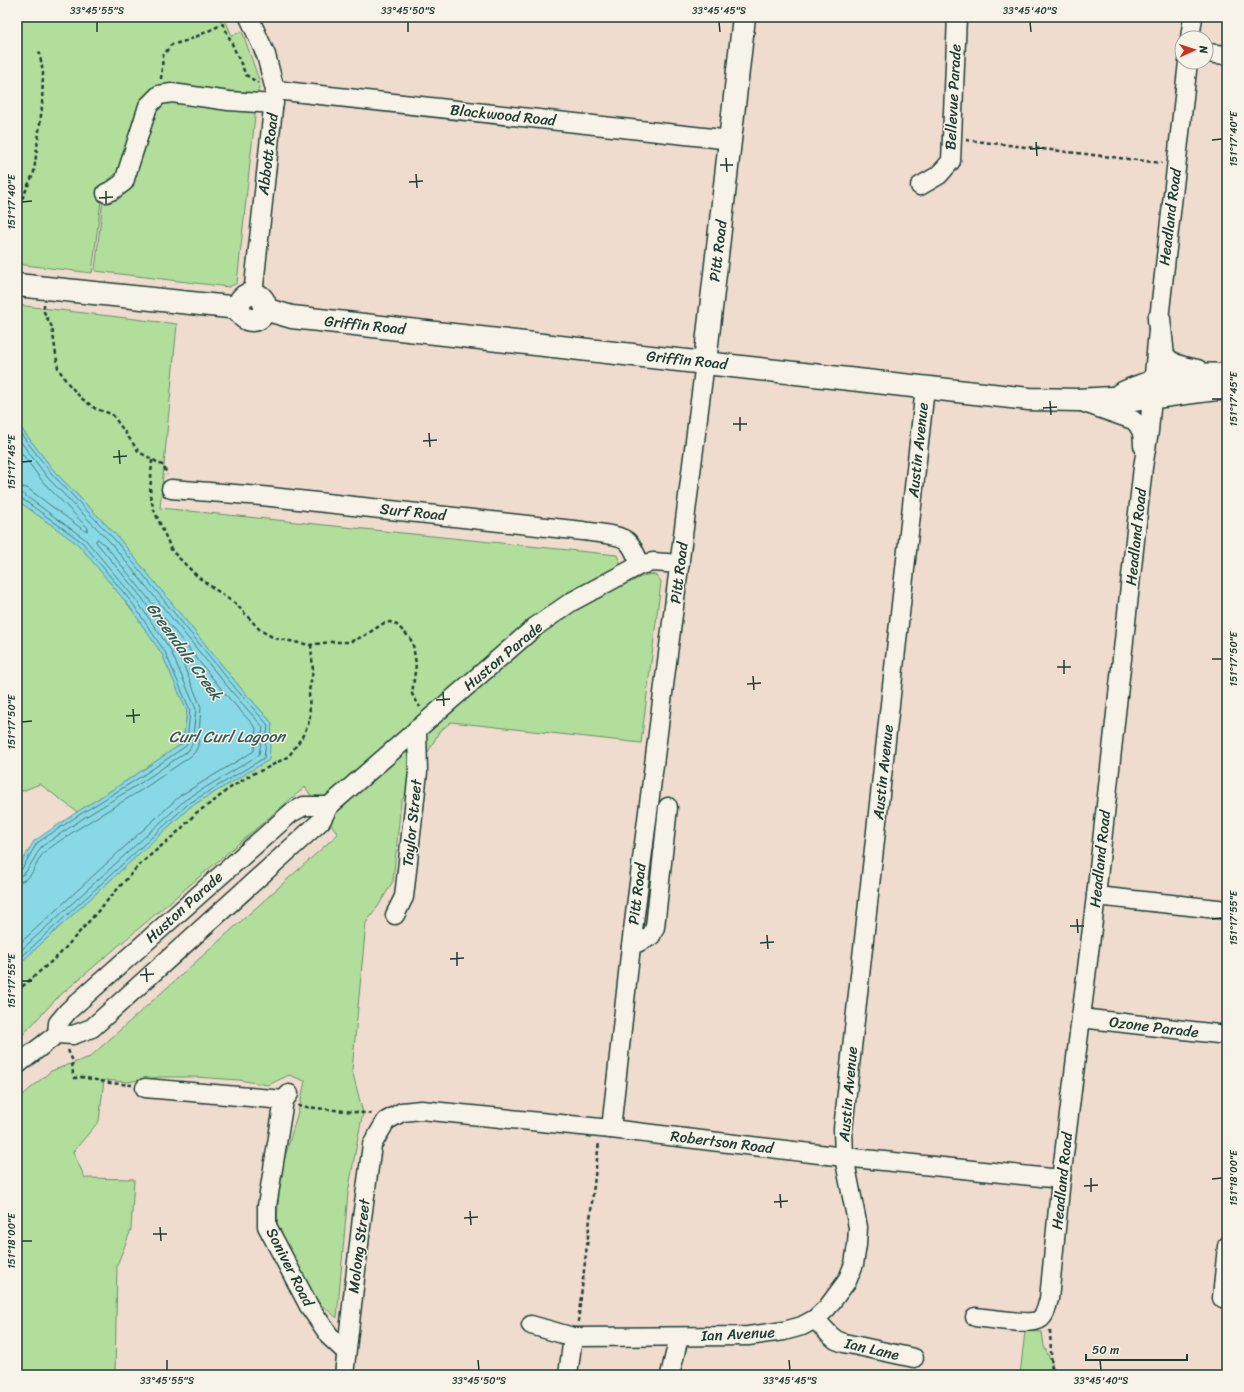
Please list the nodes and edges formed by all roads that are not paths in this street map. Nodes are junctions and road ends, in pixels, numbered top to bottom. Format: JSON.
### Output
{"nodes":[{"id":1,"x":249,"y":17,"type":"edge"},
{"id":2,"x":744,"y":17,"type":"edge"},
{"id":3,"x":957,"y":17,"type":"edge"},
{"id":4,"x":1193,"y":17,"type":"edge"},
{"id":5,"x":1191,"y":30,"type":"edge"},
{"id":6,"x":1214,"y":54,"type":"edge"},
{"id":7,"x":1227,"y":55,"type":"edge"},
{"id":8,"x":1187,"y":70,"type":"edge"},
{"id":9,"x":269,"y":99,"type":"junction"},
{"id":10,"x":731,"y":140,"type":"junction"},
{"id":11,"x":920,"y":186,"type":"dead end"},
{"id":12,"x":106,"y":193,"type":"dead end"},
{"id":13,"x":17,"y":285,"type":"edge"},
{"id":14,"x":252,"y":304,"type":"junction"},
{"id":15,"x":1159,"y":319,"type":"junction"},
{"id":16,"x":705,"y":362,"type":"junction"},
{"id":17,"x":1219,"y":375,"type":"edge"},
{"id":18,"x":925,"y":388,"type":"junction"},
{"id":19,"x":1227,"y":389,"type":"edge"},
{"id":20,"x":1152,"y":390,"type":"junction"},
{"id":21,"x":1077,"y":400,"type":"junction"},
{"id":22,"x":1144,"y":467,"type":"junction"},
{"id":23,"x":171,"y":489,"type":"road end"},
{"id":24,"x":680,"y":564,"type":"junction"},
{"id":25,"x":640,"y":565,"type":"junction"},
{"id":26,"x":417,"y":729,"type":"junction"},
{"id":27,"x":329,"y":806,"type":"junction"},
{"id":28,"x":668,"y":807,"type":"dead end"},
{"id":29,"x":1096,"y":896,"type":"junction"},
{"id":30,"x":1227,"y":910,"type":"edge"},
{"id":31,"x":395,"y":915,"type":"dead end"},
{"id":32,"x":631,"y":946,"type":"junction"},
{"id":33,"x":1081,"y":1018,"type":"junction"},
{"id":34,"x":57,"y":1034,"type":"junction"},
{"id":35,"x":1227,"y":1036,"type":"edge"},
{"id":36,"x":17,"y":1065,"type":"edge"},
{"id":37,"x":146,"y":1088,"type":"dead end"},
{"id":38,"x":380,"y":1118,"type":"joint"},
{"id":39,"x":605,"y":1128,"type":"junction"},
{"id":40,"x":844,"y":1157,"type":"junction"},
{"id":41,"x":1061,"y":1179,"type":"junction"},
{"id":42,"x":1227,"y":1246,"type":"edge"},
{"id":43,"x":1222,"y":1298,"type":"dead end"},
{"id":44,"x":975,"y":1317,"type":"dead end"},
{"id":45,"x":815,"y":1319,"type":"junction"},
{"id":46,"x":531,"y":1325,"type":"dead end"},
{"id":47,"x":679,"y":1337,"type":"junction"},
{"id":48,"x":573,"y":1338,"type":"junction"},
{"id":49,"x":346,"y":1352,"type":"junction"},
{"id":50,"x":914,"y":1358,"type":"dead end"},
{"id":51,"x":344,"y":1375,"type":"edge"},
{"id":52,"x":568,"y":1375,"type":"edge"},
{"id":53,"x":670,"y":1375,"type":"edge"}],
"edges":[{"from":1,"to":9,"type":"street","name":"Abbott Road"},
{"from":2,"to":10,"type":"main road","name":"Pitt Road"},
{"from":3,"to":11,"type":"street","name":"Bellevue Parade"},
{"from":4,"to":5,"type":"street"},
{"from":6,"to":7,"type":"street"},
{"from":8,"to":15,"type":"street","name":"Headland Road"},
{"from":9,"to":10,"type":"street","name":"Blackwood Road"},
{"from":9,"to":12,"type":"street","name":"Blackwood Road"},
{"from":9,"to":14,"type":"street","name":"Abbott Road"},
{"from":10,"to":16,"type":"main road","name":"Pitt Road"},
{"from":13,"to":14,"type":"main road","name":"Griffin Road"},
{"from":14,"to":16,"type":"main road","name":"Griffin Road"},
{"from":15,"to":17,"type":"main road"},
{"from":15,"to":20,"type":"street","name":"Headland Road"},
{"from":16,"to":18,"type":"main road","name":"Griffin Road"},
{"from":16,"to":24,"type":"street","name":"Pitt Road"},
{"from":17,"to":20,"type":"main road","name":"Griffin Road"},
{"from":18,"to":21,"type":"main road","name":"Griffin Road"},
{"from":18,"to":40,"type":"street","name":"Austin Avenue"},
{"from":19,"to":20,"type":"main road","name":"Griffin Road"},
{"from":20,"to":21,"type":"main road","name":"Griffin Road"},
{"from":20,"to":22,"type":"street","name":"Headland Road"},
{"from":21,"to":22,"type":"street","name":"Headland Road"},
{"from":22,"to":29,"type":"street","name":"Headland Road"},
{"from":23,"to":25,"type":"street","name":"Surf Road"},
{"from":24,"to":25,"type":"street","name":"Huston Parade"},
{"from":24,"to":32,"type":"street","name":"Pitt Road"},
{"from":25,"to":26,"type":"street","name":"Huston Parade"},
{"from":26,"to":27,"type":"street","name":"Huston Parade"},
{"from":26,"to":31,"type":"street","name":"Taylor Street"},
{"from":27,"to":34,"type":"street","name":"Huston Parade"},
{"from":27,"to":34,"type":"street","name":"Huston Parade"},
{"from":28,"to":32,"type":"street"},
{"from":29,"to":30,"type":"street"},
{"from":29,"to":33,"type":"street","name":"Headland Road"},
{"from":32,"to":39,"type":"street","name":"Pitt Road"},
{"from":33,"to":35,"type":"street","name":"Ozone Parade"},
{"from":33,"to":41,"type":"street","name":"Headland Road"},
{"from":34,"to":36,"type":"street"},
{"from":37,"to":49,"type":"street","name":"Soniver Road"},
{"from":38,"to":39,"type":"street","name":"Robertson Road"},
{"from":38,"to":49,"type":"street","name":"Molong Street"},
{"from":39,"to":40,"type":"street","name":"Robertson Road"},
{"from":40,"to":41,"type":"street","name":"Robertson Road"},
{"from":40,"to":45,"type":"street","name":"Ian Avenue"},
{"from":41,"to":44,"type":"street","name":"Headland Road"},
{"from":42,"to":43,"type":"street"},
{"from":45,"to":47,"type":"street","name":"Ian Avenue"},
{"from":45,"to":50,"type":"street","name":"Ian Lane"},
{"from":46,"to":48,"type":"street","name":"Ian Avenue"},
{"from":47,"to":48,"type":"street","name":"Ian Avenue"},
{"from":47,"to":53,"type":"street"},
{"from":48,"to":52,"type":"street"},
{"from":49,"to":51,"type":"street","name":"Molong Street"}]}
